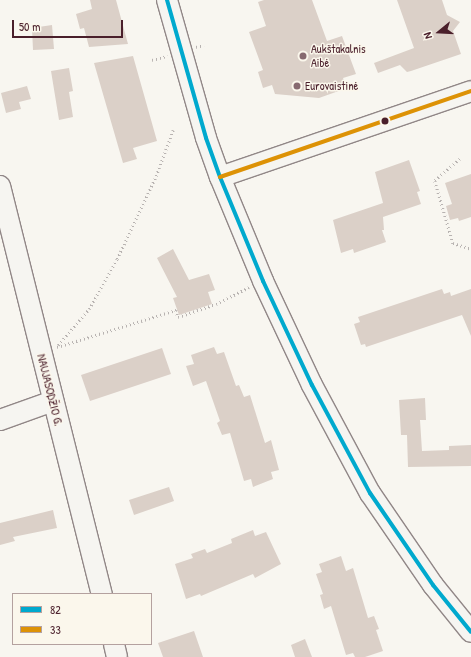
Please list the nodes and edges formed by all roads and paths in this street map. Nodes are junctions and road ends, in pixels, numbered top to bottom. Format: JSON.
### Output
{"nodes":[{"id":1,"x":167,"y":0,"type":"edge"},
{"id":2,"x":471,"y":91,"type":"edge"},
{"id":3,"x":173,"y":130,"type":"dead end"},
{"id":4,"x":460,"y":159,"type":"dead end"},
{"id":5,"x":220,"y":177,"type":"junction"},
{"id":6,"x":0,"y":186,"type":"edge"},
{"id":7,"x":471,"y":249,"type":"edge"},
{"id":8,"x":263,"y":281,"type":"junction"},
{"id":9,"x":53,"y":401,"type":"junction"},
{"id":10,"x":0,"y":420,"type":"edge"},
{"id":11,"x":102,"y":593,"type":"edge"},
{"id":12,"x":471,"y":632,"type":"edge"},
{"id":13,"x":114,"y":645,"type":"edge"},
{"id":14,"x":117,"y":657,"type":"edge"}],
"edges":[{"from":1,"to":5,"type":"street"},
{"from":2,"to":5,"type":"street"},
{"from":3,"to":8,"type":"path"},
{"from":4,"to":7,"type":"path"},
{"from":5,"to":8,"type":"street"},
{"from":6,"to":9,"type":"street","name":"NAUJASODŽIO G."},
{"from":8,"to":12,"type":"street"},
{"from":9,"to":10,"type":"street"},
{"from":9,"to":11,"type":"street","name":"NAUJASODŽIO G."},
{"from":13,"to":14,"type":"street"}]}
